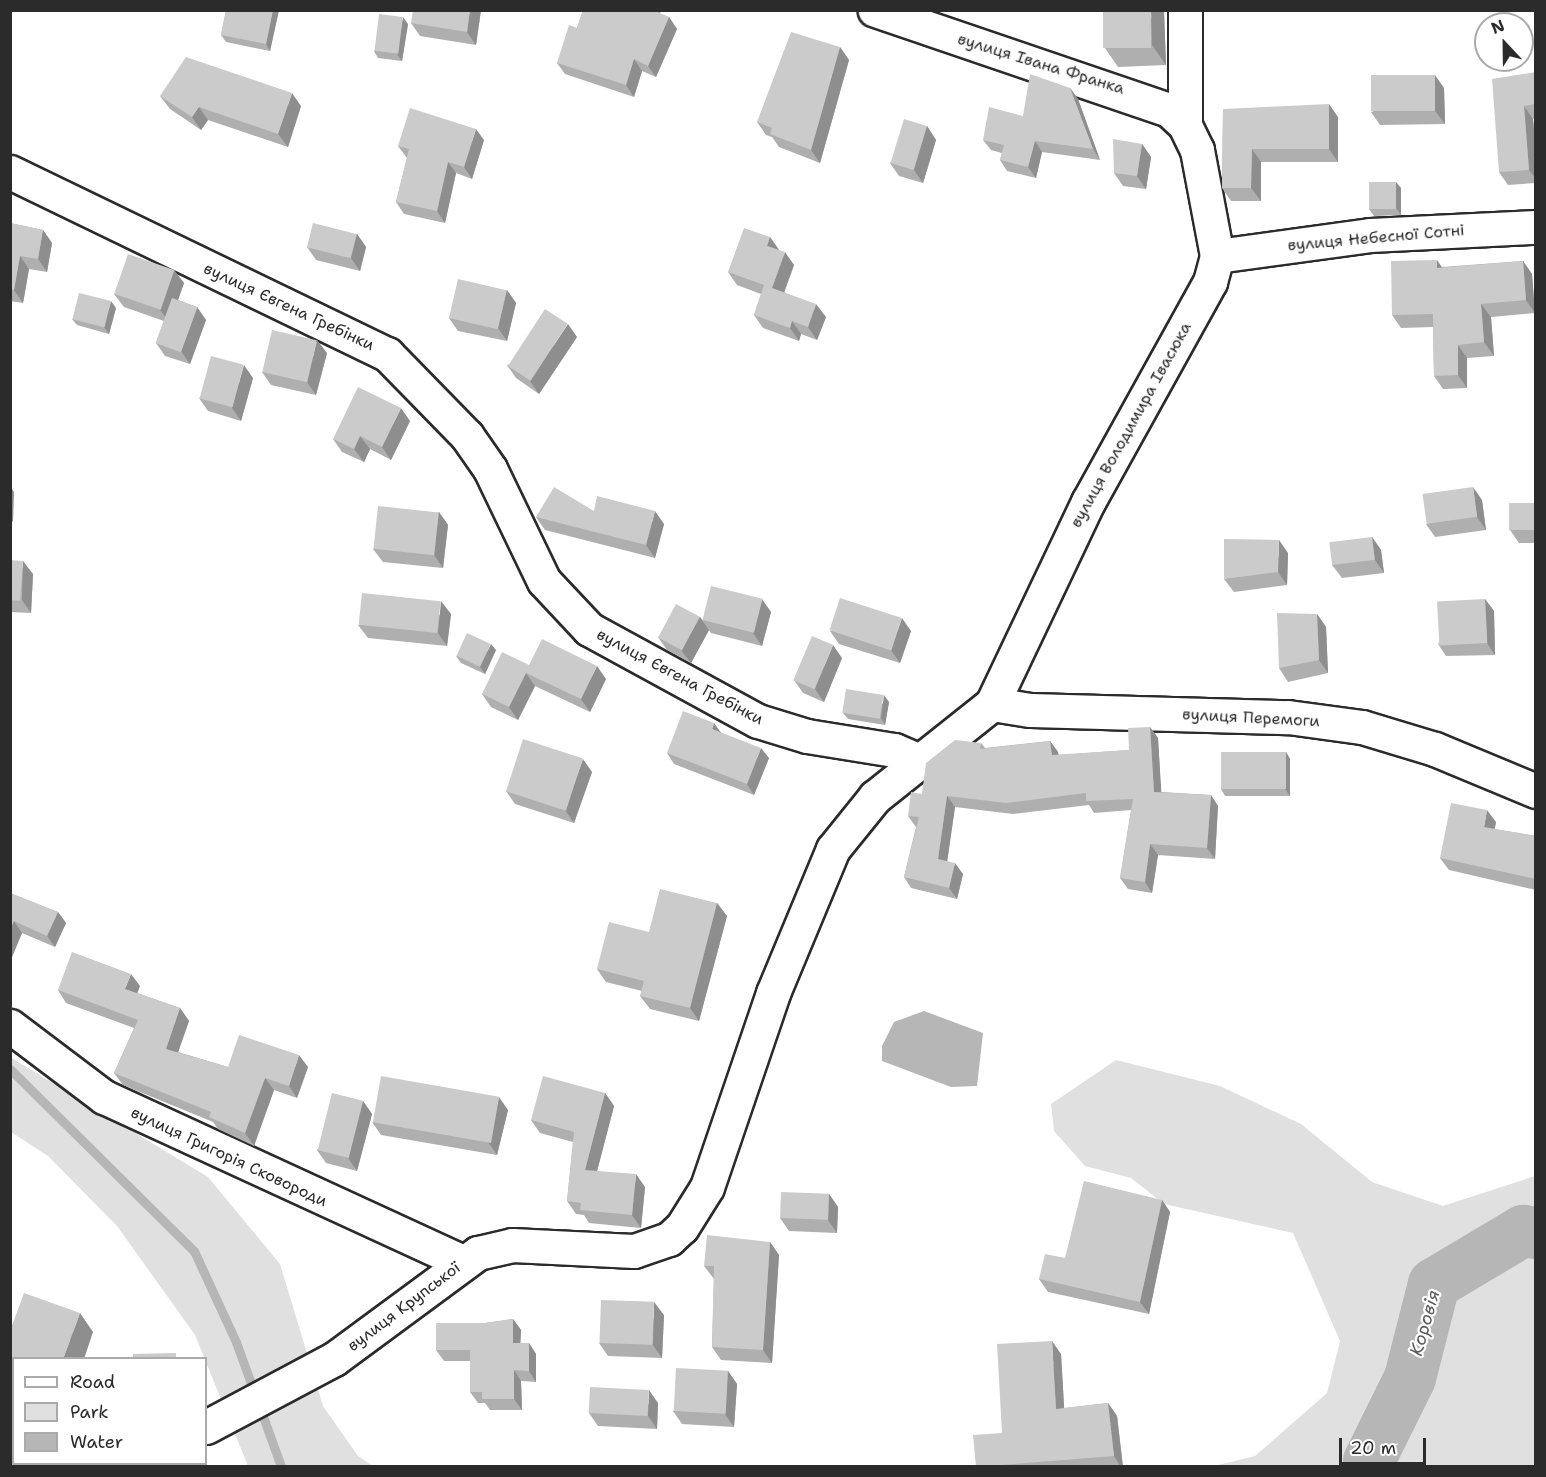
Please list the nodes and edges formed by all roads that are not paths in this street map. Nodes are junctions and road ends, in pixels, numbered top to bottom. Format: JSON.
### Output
{"nodes":[{"id":1,"x":875,"y":10,"type":"edge"},
{"id":2,"x":1185,"y":10,"type":"edge"},
{"id":3,"x":1189,"y":131,"type":"junction"},
{"id":4,"x":10,"y":172,"type":"edge"},
{"id":5,"x":1536,"y":227,"type":"edge"},
{"id":6,"x":1217,"y":256,"type":"junction"},
{"id":7,"x":992,"y":704,"type":"junction"},
{"id":8,"x":918,"y":760,"type":"junction"},
{"id":9,"x":1536,"y":791,"type":"edge"},
{"id":10,"x":10,"y":1026,"type":"edge"},
{"id":11,"x":462,"y":1262,"type":"junction"},
{"id":12,"x":220,"y":1420,"type":"edge"}],
"edges":[{"from":1,"to":3,"type":"street","name":"вулиця Івана Франка"},
{"from":2,"to":3,"type":"street","name":"вулиця Володимира Івасюка"},
{"from":3,"to":6,"type":"street","name":"вулиця Володимира Івасюка"},
{"from":4,"to":8,"type":"street","name":"вулиця Євгена Гребінки"},
{"from":5,"to":6,"type":"street","name":"вулиця Небесної Сотні"},
{"from":6,"to":7,"type":"street","name":"вулиця Володимира Івасюка"},
{"from":7,"to":8,"type":"street"},
{"from":7,"to":9,"type":"street","name":"вулиця Перемоги"},
{"from":8,"to":11,"type":"street","name":"вулиця Крупської"},
{"from":10,"to":11,"type":"street","name":"вулиця Григорія Сковороди"},
{"from":11,"to":12,"type":"street","name":"вулиця Крупської"}]}
